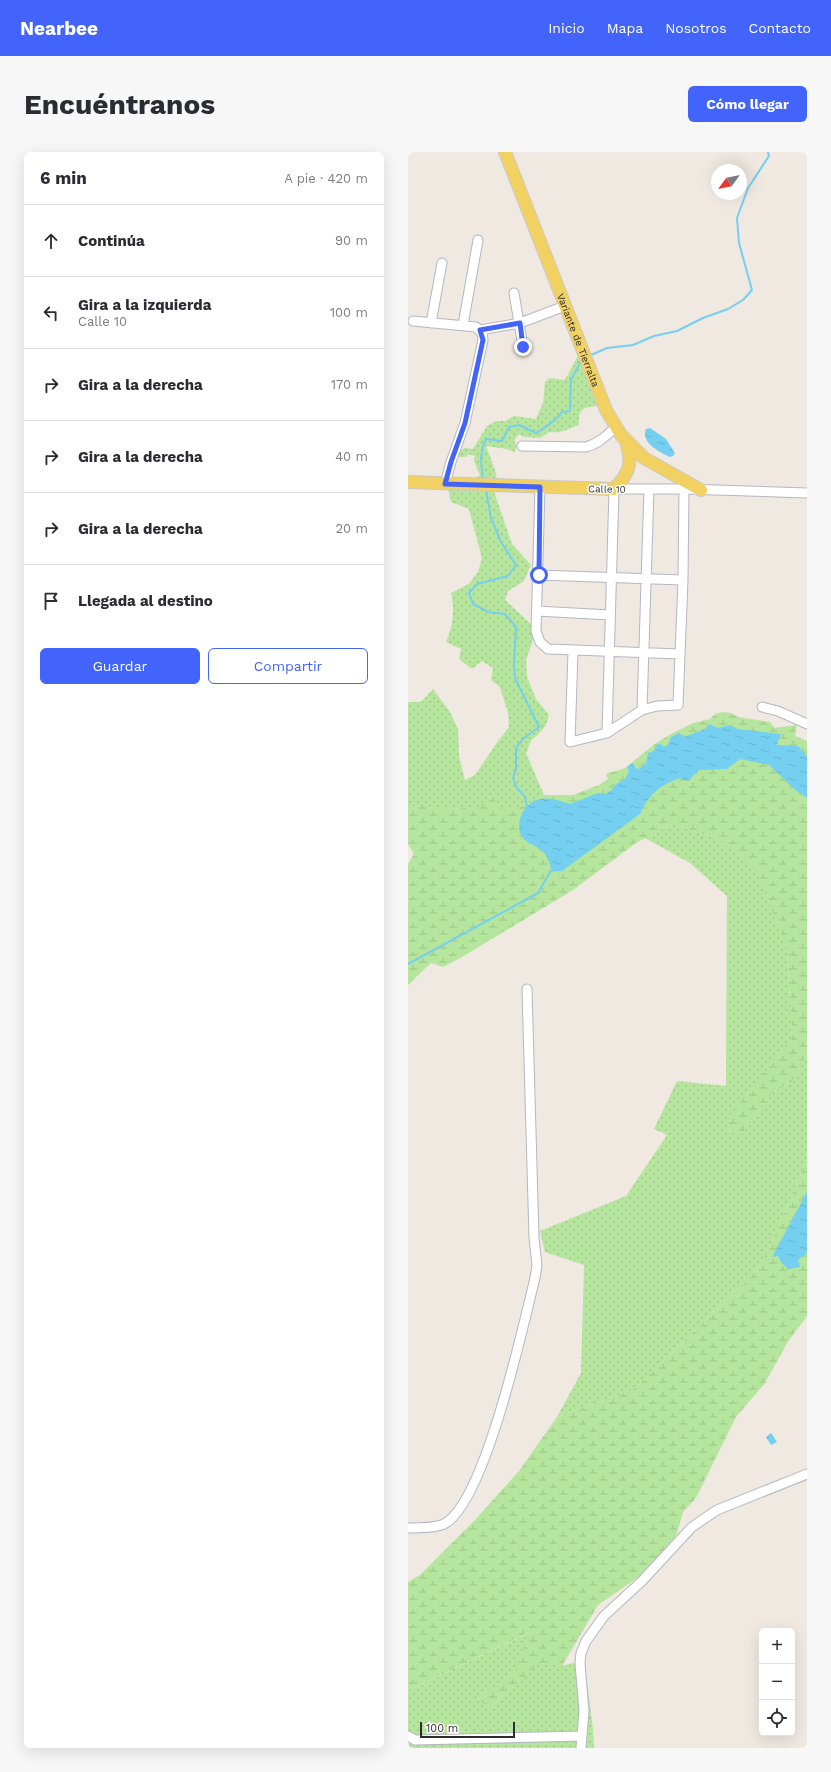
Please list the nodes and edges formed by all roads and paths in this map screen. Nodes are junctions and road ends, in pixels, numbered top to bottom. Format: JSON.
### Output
{"nodes":[{"id":1,"x":505,"y":152,"type":"edge"},
{"id":2,"x":478,"y":240,"type":"dead end"},
{"id":3,"x":442,"y":263,"type":"dead end"},
{"id":4,"x":514,"y":293,"type":"dead end"},
{"id":5,"x":565,"y":306,"type":"junction"},
{"id":6,"x":413,"y":321,"type":"dead end"},
{"id":7,"x":431,"y":323,"type":"junction"},
{"id":8,"x":520,"y":323,"type":"junction"},
{"id":9,"x":463,"y":325,"type":"junction"},
{"id":10,"x":480,"y":330,"type":"junction"},
{"id":11,"x":523,"y":347,"type":"dead end"},
{"id":12,"x":616,"y":427,"type":"junction"},
{"id":13,"x":626,"y":441,"type":"junction"},
{"id":14,"x":522,"y":446,"type":"dead end"},
{"id":15,"x":408,"y":482,"type":"edge"},
{"id":16,"x":445,"y":484,"type":"junction"},
{"id":17,"x":540,"y":487,"type":"junction"},
{"id":18,"x":614,"y":489,"type":"junction"},
{"id":19,"x":649,"y":489,"type":"junction"},
{"id":20,"x":684,"y":489,"type":"junction"},
{"id":21,"x":701,"y":490,"type":"junction"},
{"id":22,"x":807,"y":493,"type":"edge"},
{"id":23,"x":539,"y":575,"type":"junction"},
{"id":24,"x":611,"y":578,"type":"junction"},
{"id":25,"x":646,"y":579,"type":"junction"},
{"id":26,"x":683,"y":580,"type":"junction"},
{"id":27,"x":537,"y":611,"type":"junction"},
{"id":28,"x":610,"y":615,"type":"junction"},
{"id":29,"x":573,"y":652,"type":"junction"},
{"id":30,"x":609,"y":652,"type":"junction"},
{"id":31,"x":644,"y":653,"type":"junction"},
{"id":32,"x":680,"y":654,"type":"junction"},
{"id":33,"x":762,"y":708,"type":"dead end"},
{"id":34,"x":642,"y":710,"type":"junction"},
{"id":35,"x":807,"y":724,"type":"edge"},
{"id":36,"x":607,"y":733,"type":"junction"},
{"id":37,"x":527,"y":989,"type":"dead end"},
{"id":38,"x":807,"y":1474,"type":"edge"},
{"id":39,"x":408,"y":1528,"type":"edge"},
{"id":40,"x":408,"y":1736,"type":"edge"},
{"id":41,"x":582,"y":1736,"type":"junction"},
{"id":42,"x":581,"y":1748,"type":"edge"}],
"edges":[{"from":1,"to":5,"type":"main road","name":"Variante de Tierralta"},
{"from":2,"to":9,"type":"street"},
{"from":3,"to":7,"type":"street"},
{"from":4,"to":8,"type":"street"},
{"from":5,"to":8,"type":"street"},
{"from":5,"to":12,"type":"main road","name":"Variante de Tierralta"},
{"from":6,"to":7,"type":"street"},
{"from":7,"to":9,"type":"street"},
{"from":8,"to":10,"type":"street"},
{"from":8,"to":11,"type":"street"},
{"from":9,"to":10,"type":"street"},
{"from":10,"to":16,"type":"street"},
{"from":12,"to":13,"type":"main road","name":"Variante de Tierralta"},
{"from":12,"to":14,"type":"street"},
{"from":13,"to":18,"type":"main road"},
{"from":13,"to":21,"type":"main road","name":"Variante de Tierralta"},
{"from":15,"to":16,"type":"main road","name":"Calle 10"},
{"from":16,"to":17,"type":"main road","name":"Calle 10"},
{"from":17,"to":18,"type":"main road","name":"Calle 10"},
{"from":17,"to":23,"type":"street"},
{"from":18,"to":19,"type":"street","name":"Calle 10"},
{"from":18,"to":24,"type":"street"},
{"from":19,"to":20,"type":"street","name":"Calle 10"},
{"from":19,"to":25,"type":"street"},
{"from":20,"to":21,"type":"street","name":"Calle 10"},
{"from":20,"to":26,"type":"street"},
{"from":21,"to":22,"type":"street","name":"Calle 10"},
{"from":23,"to":24,"type":"street"},
{"from":23,"to":27,"type":"street"},
{"from":24,"to":25,"type":"street"},
{"from":24,"to":28,"type":"street"},
{"from":25,"to":26,"type":"street"},
{"from":25,"to":31,"type":"street"},
{"from":26,"to":32,"type":"street"},
{"from":27,"to":28,"type":"street"},
{"from":27,"to":29,"type":"street"},
{"from":28,"to":30,"type":"street"},
{"from":29,"to":30,"type":"street"},
{"from":29,"to":36,"type":"street"},
{"from":30,"to":31,"type":"street"},
{"from":30,"to":36,"type":"street"},
{"from":31,"to":32,"type":"street"},
{"from":31,"to":34,"type":"street"},
{"from":32,"to":34,"type":"street"},
{"from":33,"to":35,"type":"street"},
{"from":34,"to":36,"type":"street"},
{"from":37,"to":39,"type":"street"},
{"from":38,"to":41,"type":"street"},
{"from":40,"to":41,"type":"street"},
{"from":41,"to":42,"type":"street"}]}
